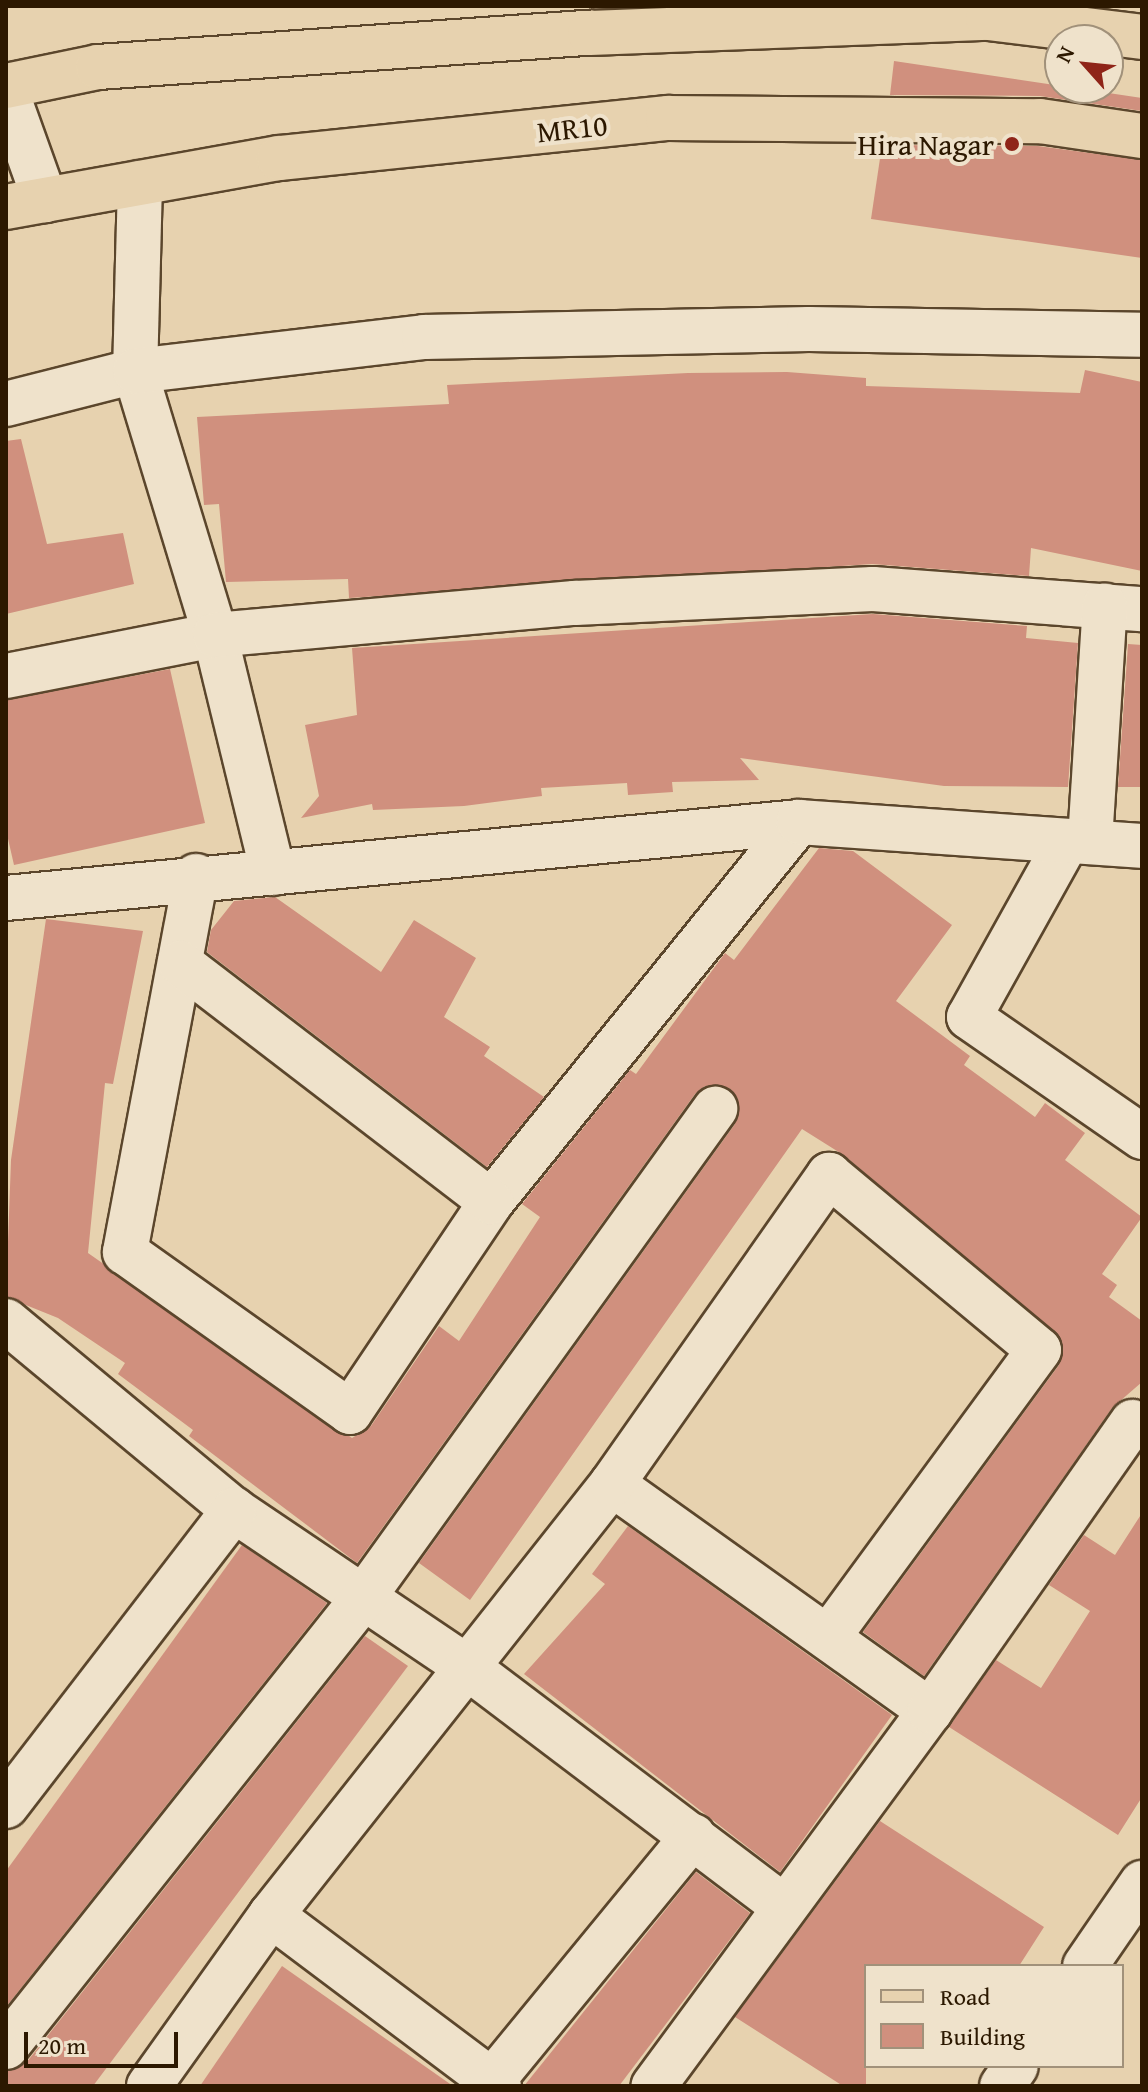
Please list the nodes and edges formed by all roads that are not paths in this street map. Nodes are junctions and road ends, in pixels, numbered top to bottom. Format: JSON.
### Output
{"nodes":[{"id":1,"x":1142,"y":37,"type":"edge"},
{"id":2,"x":6,"y":88,"type":"edge"},
{"id":3,"x":1142,"y":136,"type":"edge"},
{"id":4,"x":140,"y":183,"type":"junction"},
{"id":5,"x":26,"y":204,"type":"edge"},
{"id":6,"x":1142,"y":335,"type":"edge"},
{"id":7,"x":135,"y":371,"type":"junction"},
{"id":8,"x":6,"y":404,"type":"edge"},
{"id":9,"x":1124,"y":607,"type":"edge"},
{"id":10,"x":215,"y":635,"type":"junction"},
{"id":11,"x":6,"y":676,"type":"edge"},
{"id":12,"x":799,"y":822,"type":"junction"},
{"id":13,"x":1078,"y":842,"type":"junction"},
{"id":14,"x":1142,"y":846,"type":"edge"},
{"id":15,"x":273,"y":873,"type":"junction"},
{"id":16,"x":196,"y":876,"type":"junction"},
{"id":17,"x":6,"y":898,"type":"edge"},
{"id":18,"x":180,"y":963,"type":"junction"},
{"id":19,"x":715,"y":1109,"type":"dead end"},
{"id":20,"x":1142,"y":1137,"type":"edge"},
{"id":21,"x":491,"y":1202,"type":"junction"},
{"id":22,"x":6,"y":1321,"type":"edge"},
{"id":23,"x":1132,"y":1422,"type":"dead end"},
{"id":24,"x":612,"y":1484,"type":"junction"},
{"id":25,"x":234,"y":1510,"type":"junction"},
{"id":26,"x":360,"y":1602,"type":"junction"},
{"id":27,"x":828,"y":1637,"type":"junction"},
{"id":28,"x":471,"y":1670,"type":"junction"},
{"id":29,"x":930,"y":1711,"type":"junction"},
{"id":30,"x":6,"y":1806,"type":"edge"},
{"id":31,"x":693,"y":1836,"type":"junction"},
{"id":32,"x":1142,"y":1883,"type":"edge"},
{"id":33,"x":783,"y":1906,"type":"junction"},
{"id":34,"x":271,"y":1915,"type":"junction"},
{"id":35,"x":1086,"y":1964,"type":"edge"},
{"id":36,"x":6,"y":2047,"type":"edge"},
{"id":37,"x":1015,"y":2068,"type":"edge"},
{"id":38,"x":496,"y":2083,"type":"edge"},
{"id":39,"x":149,"y":2086,"type":"edge"},
{"id":40,"x":654,"y":2086,"type":"edge"},
{"id":41,"x":1002,"y":2086,"type":"edge"}],
"edges":[{"from":1,"to":2,"type":"main road"},
{"from":2,"to":5,"type":"street"},
{"from":3,"to":4,"type":"main road","name":"MR10"},
{"from":4,"to":5,"type":"main road","name":"MR10"},
{"from":4,"to":7,"type":"street"},
{"from":6,"to":7,"type":"street"},
{"from":7,"to":8,"type":"street"},
{"from":7,"to":10,"type":"street"},
{"from":9,"to":10,"type":"street"},
{"from":9,"to":13,"type":"street"},
{"from":10,"to":11,"type":"street"},
{"from":10,"to":15,"type":"street"},
{"from":12,"to":13,"type":"street"},
{"from":12,"to":15,"type":"street"},
{"from":12,"to":21,"type":"street"},
{"from":13,"to":14,"type":"street"},
{"from":13,"to":20,"type":"street"},
{"from":15,"to":16,"type":"street"},
{"from":16,"to":17,"type":"street"},
{"from":16,"to":18,"type":"street"},
{"from":18,"to":21,"type":"street"},
{"from":18,"to":21,"type":"street"},
{"from":19,"to":26,"type":"street"},
{"from":22,"to":25,"type":"street"},
{"from":23,"to":29,"type":"street"},
{"from":24,"to":27,"type":"street"},
{"from":24,"to":27,"type":"street"},
{"from":24,"to":28,"type":"street"},
{"from":25,"to":26,"type":"street"},
{"from":25,"to":30,"type":"street"},
{"from":26,"to":28,"type":"street"},
{"from":26,"to":36,"type":"street"},
{"from":27,"to":29,"type":"street"},
{"from":28,"to":31,"type":"street"},
{"from":28,"to":34,"type":"street"},
{"from":29,"to":33,"type":"street"},
{"from":31,"to":33,"type":"street"},
{"from":31,"to":38,"type":"street"},
{"from":32,"to":35,"type":"street"},
{"from":33,"to":40,"type":"street"},
{"from":34,"to":38,"type":"street"},
{"from":34,"to":39,"type":"street"},
{"from":37,"to":41,"type":"street"}]}
